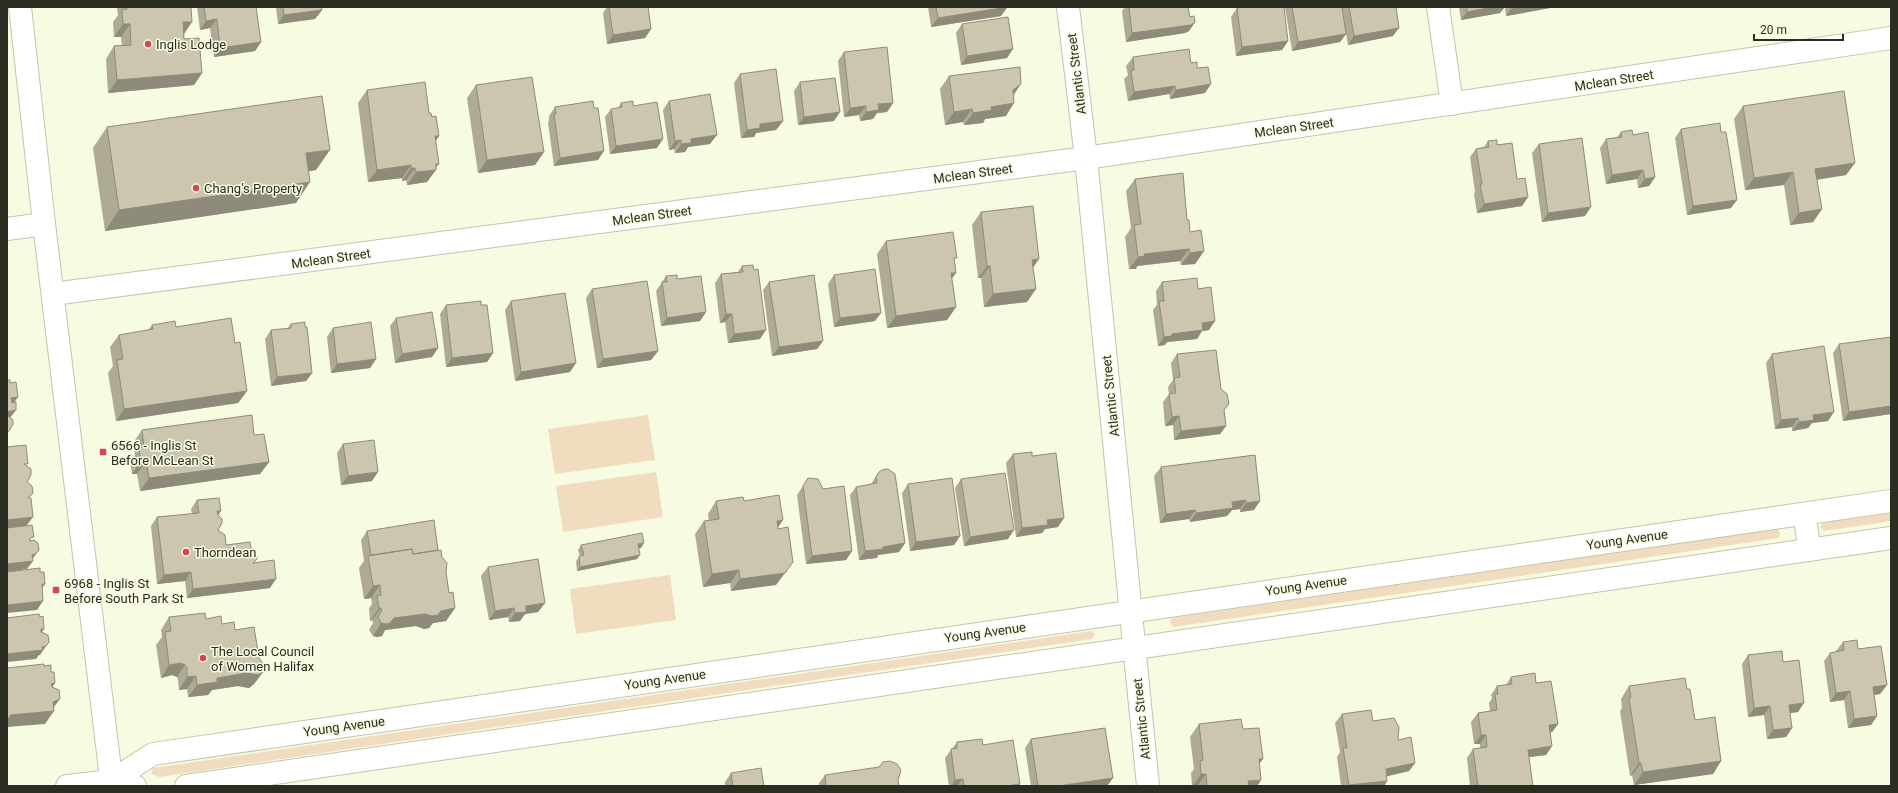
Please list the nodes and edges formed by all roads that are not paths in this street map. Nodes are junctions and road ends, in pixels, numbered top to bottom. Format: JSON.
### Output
{"nodes":[{"id":1,"x":20,"y":7,"type":"edge"},
{"id":2,"x":1068,"y":7,"type":"edge"},
{"id":3,"x":1438,"y":7,"type":"edge"},
{"id":4,"x":1891,"y":38,"type":"edge"},
{"id":5,"x":1452,"y":104,"type":"junction"},
{"id":6,"x":1086,"y":158,"type":"junction"},
{"id":7,"x":44,"y":224,"type":"junction"},
{"id":8,"x":7,"y":229,"type":"edge"},
{"id":9,"x":53,"y":294,"type":"junction"},
{"id":10,"x":1891,"y":501,"type":"edge"},
{"id":11,"x":1804,"y":514,"type":"junction"},
{"id":12,"x":1891,"y":538,"type":"edge"},
{"id":13,"x":1810,"y":550,"type":"junction"},
{"id":14,"x":1131,"y":610,"type":"junction"},
{"id":15,"x":1134,"y":647,"type":"junction"},
{"id":16,"x":112,"y":784,"type":"edge"},
{"id":17,"x":67,"y":786,"type":"edge"},
{"id":18,"x":135,"y":786,"type":"edge"},
{"id":19,"x":186,"y":786,"type":"edge"},
{"id":20,"x":1148,"y":786,"type":"edge"}],
"edges":[{"from":1,"to":7,"type":"street"},
{"from":2,"to":6,"type":"street","name":"Atlantic Street"},
{"from":3,"to":5,"type":"street"},
{"from":4,"to":5,"type":"street","name":"Mclean Street"},
{"from":5,"to":6,"type":"street","name":"Mclean Street"},
{"from":6,"to":9,"type":"street","name":"Mclean Street"},
{"from":6,"to":14,"type":"street","name":"Atlantic Street"},
{"from":7,"to":8,"type":"street"},
{"from":7,"to":9,"type":"street"},
{"from":9,"to":16,"type":"street"},
{"from":10,"to":11,"type":"street","name":"Young Avenue"},
{"from":11,"to":13,"type":"street"},
{"from":11,"to":14,"type":"street","name":"Young Avenue"},
{"from":12,"to":13,"type":"street"},
{"from":13,"to":15,"type":"street"},
{"from":14,"to":15,"type":"street","name":"Atlantic Street"},
{"from":14,"to":16,"type":"street","name":"Young Avenue"},
{"from":15,"to":19,"type":"street"},
{"from":15,"to":20,"type":"street","name":"Atlantic Street"},
{"from":16,"to":17,"type":"street"},
{"from":16,"to":18,"type":"street"}]}
